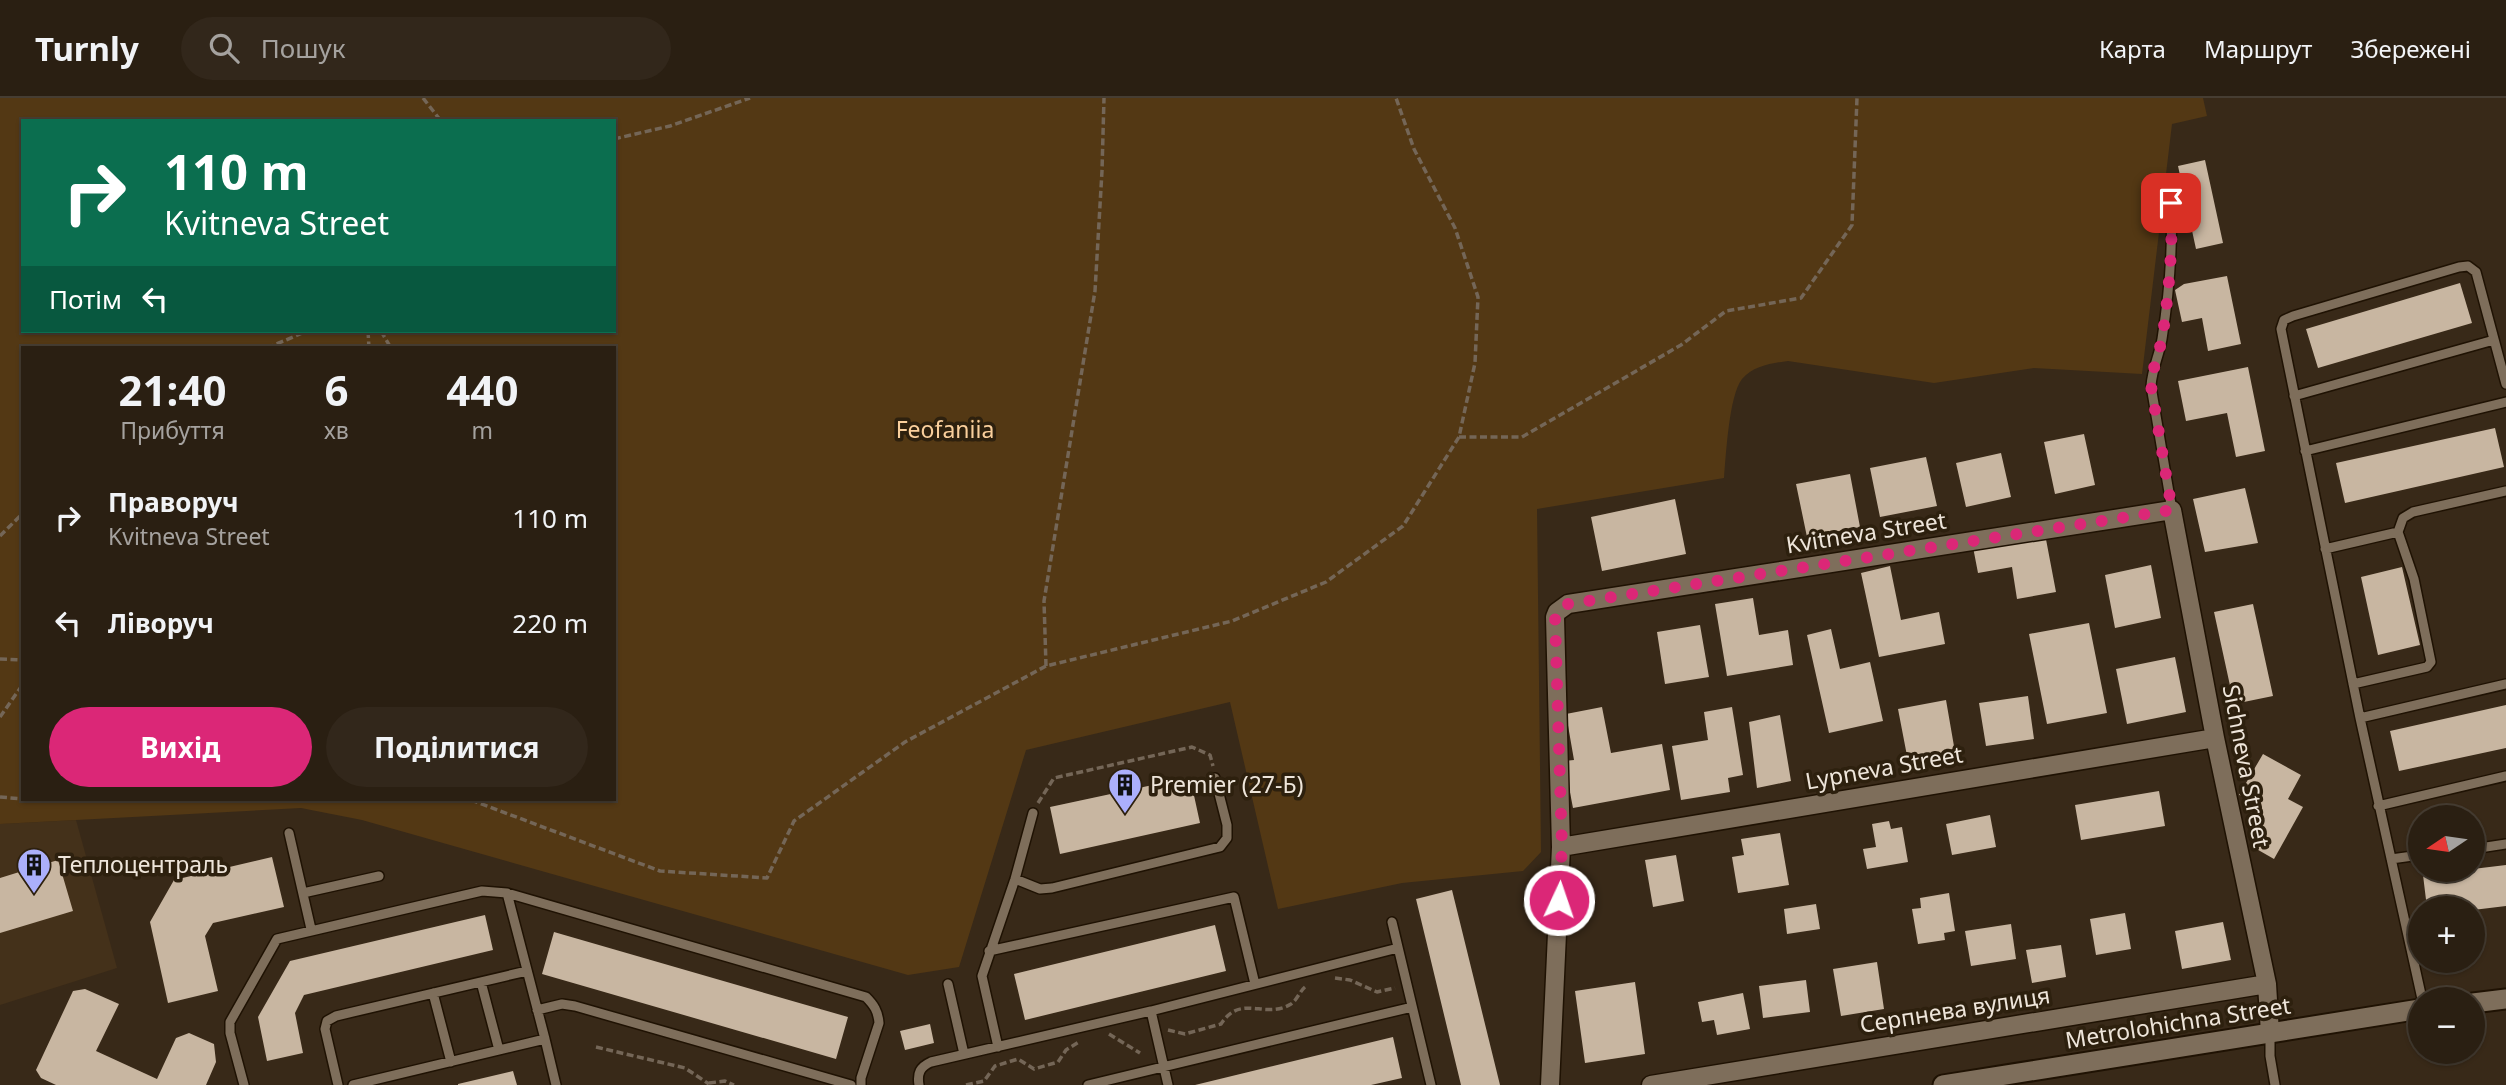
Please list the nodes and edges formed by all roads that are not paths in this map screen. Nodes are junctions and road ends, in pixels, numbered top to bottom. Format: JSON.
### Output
{"nodes":[{"id":1,"x":2171,"y":203,"type":"dead end"},
{"id":2,"x":2494,"y":340,"type":"junction"},
{"id":3,"x":2506,"y":384,"type":"edge"},
{"id":4,"x":2294,"y":396,"type":"junction"},
{"id":5,"x":2506,"y":402,"type":"edge"},
{"id":6,"x":2305,"y":451,"type":"junction"},
{"id":7,"x":2506,"y":491,"type":"edge"},
{"id":8,"x":2172,"y":510,"type":"junction"},
{"id":9,"x":2398,"y":532,"type":"junction"},
{"id":10,"x":2325,"y":549,"type":"junction"},
{"id":11,"x":2353,"y":684,"type":"junction"},
{"id":12,"x":2506,"y":684,"type":"edge"},
{"id":13,"x":2360,"y":718,"type":"junction"},
{"id":14,"x":2215,"y":738,"type":"junction"},
{"id":15,"x":2506,"y":776,"type":"edge"},
{"id":16,"x":1215,"y":778,"type":"road end"},
{"id":17,"x":2378,"y":806,"type":"junction"},
{"id":18,"x":1033,"y":813,"type":"road end"},
{"id":19,"x":289,"y":834,"type":"dead end"},
{"id":20,"x":2506,"y":844,"type":"edge"},
{"id":21,"x":1562,"y":847,"type":"junction"},
{"id":22,"x":2485,"y":847,"type":"edge"},
{"id":23,"x":2408,"y":857,"type":"edge"},
{"id":24,"x":2391,"y":859,"type":"junction"},
{"id":25,"x":379,"y":876,"type":"dead end"},
{"id":26,"x":1015,"y":879,"type":"junction"},
{"id":27,"x":303,"y":892,"type":"junction"},
{"id":28,"x":507,"y":893,"type":"junction"},
{"id":29,"x":1392,"y":922,"type":"dead end"},
{"id":30,"x":311,"y":929,"type":"junction"},
{"id":31,"x":1398,"y":948,"type":"junction"},
{"id":32,"x":989,"y":951,"type":"junction"},
{"id":33,"x":527,"y":971,"type":"junction"},
{"id":34,"x":481,"y":982,"type":"junction"},
{"id":35,"x":948,"y":984,"type":"dead end"},
{"id":36,"x":2267,"y":984,"type":"junction"},
{"id":37,"x":1255,"y":985,"type":"junction"},
{"id":38,"x":2419,"y":987,"type":"edge"},
{"id":39,"x":433,"y":993,"type":"junction"},
{"id":40,"x":2506,"y":999,"type":"edge"},
{"id":41,"x":2485,"y":1002,"type":"edge"},
{"id":42,"x":1412,"y":1007,"type":"junction"},
{"id":43,"x":537,"y":1010,"type":"junction"},
{"id":44,"x":1151,"y":1011,"type":"junction"},
{"id":45,"x":2408,"y":1011,"type":"edge"},
{"id":46,"x":2270,"y":1033,"type":"junction"},
{"id":47,"x":545,"y":1039,"type":"junction"},
{"id":48,"x":998,"y":1046,"type":"junction"},
{"id":49,"x":499,"y":1050,"type":"junction"},
{"id":50,"x":964,"y":1054,"type":"junction"},
{"id":51,"x":451,"y":1062,"type":"junction"},
{"id":52,"x":1163,"y":1066,"type":"junction"},
{"id":53,"x":244,"y":1085,"type":"edge"},
{"id":54,"x":338,"y":1085,"type":"edge"},
{"id":55,"x":354,"y":1085,"type":"edge"},
{"id":56,"x":556,"y":1085,"type":"edge"},
{"id":57,"x":850,"y":1085,"type":"edge"},
{"id":58,"x":861,"y":1085,"type":"edge"},
{"id":59,"x":919,"y":1085,"type":"edge"},
{"id":60,"x":1088,"y":1085,"type":"edge"},
{"id":61,"x":1168,"y":1085,"type":"edge"},
{"id":62,"x":1431,"y":1085,"type":"edge"},
{"id":63,"x":1550,"y":1085,"type":"edge"},
{"id":64,"x":1651,"y":1085,"type":"edge"},
{"id":65,"x":1943,"y":1085,"type":"edge"},
{"id":66,"x":2275,"y":1085,"type":"edge"}],
"edges":[{"from":1,"to":8,"type":"lane"},
{"from":2,"to":3,"type":"lane"},
{"from":2,"to":4,"type":"lane"},
{"from":2,"to":4,"type":"lane"},
{"from":4,"to":6,"type":"lane"},
{"from":5,"to":6,"type":"lane"},
{"from":6,"to":10,"type":"lane"},
{"from":7,"to":9,"type":"lane"},
{"from":8,"to":14,"type":"street","name":"Sichneva Street"},
{"from":8,"to":21,"type":"street","name":"Kvitneva Street"},
{"from":9,"to":10,"type":"lane"},
{"from":9,"to":11,"type":"lane"},
{"from":10,"to":11,"type":"lane"},
{"from":11,"to":13,"type":"lane"},
{"from":12,"to":13,"type":"lane"},
{"from":13,"to":17,"type":"lane"},
{"from":14,"to":21,"type":"street","name":"Lypneva Street"},
{"from":14,"to":36,"type":"street","name":"Sichneva Street"},
{"from":15,"to":17,"type":"lane"},
{"from":16,"to":26,"type":"lane"},
{"from":17,"to":24,"type":"lane"},
{"from":18,"to":26,"type":"lane"},
{"from":19,"to":27,"type":"lane"},
{"from":20,"to":22,"type":"lane"},
{"from":21,"to":63,"type":"street"},
{"from":23,"to":24,"type":"lane"},
{"from":24,"to":38,"type":"lane"},
{"from":25,"to":27,"type":"lane"},
{"from":26,"to":32,"type":"lane"},
{"from":27,"to":30,"type":"lane"},
{"from":28,"to":30,"type":"lane"},
{"from":28,"to":33,"type":"lane"},
{"from":28,"to":58,"type":"lane"},
{"from":29,"to":31,"type":"lane"},
{"from":30,"to":53,"type":"lane"},
{"from":31,"to":37,"type":"lane"},
{"from":31,"to":42,"type":"lane"},
{"from":32,"to":37,"type":"lane"},
{"from":32,"to":48,"type":"lane"},
{"from":33,"to":34,"type":"lane"},
{"from":33,"to":43,"type":"lane"},
{"from":34,"to":39,"type":"lane"},
{"from":34,"to":49,"type":"lane"},
{"from":35,"to":50,"type":"lane"},
{"from":36,"to":46,"type":"street","name":"Sichneva Street"},
{"from":36,"to":64,"type":"street","name":"Серпнева вулиця"},
{"from":37,"to":44,"type":"lane"},
{"from":39,"to":51,"type":"lane"},
{"from":39,"to":54,"type":"lane"},
{"from":40,"to":41,"type":"street"},
{"from":42,"to":52,"type":"lane"},
{"from":42,"to":62,"type":"lane"},
{"from":43,"to":47,"type":"lane"},
{"from":43,"to":57,"type":"lane"},
{"from":44,"to":48,"type":"lane"},
{"from":44,"to":52,"type":"lane"},
{"from":45,"to":46,"type":"street","name":"Metrolohichna Street"},
{"from":46,"to":65,"type":"street","name":"Metrolohichna Street"},
{"from":46,"to":66,"type":"lane"},
{"from":47,"to":49,"type":"lane"},
{"from":47,"to":56,"type":"lane"},
{"from":48,"to":50,"type":"lane"},
{"from":49,"to":51,"type":"lane"},
{"from":50,"to":59,"type":"lane"},
{"from":51,"to":55,"type":"lane"},
{"from":52,"to":60,"type":"lane"},
{"from":52,"to":61,"type":"lane"}]}
